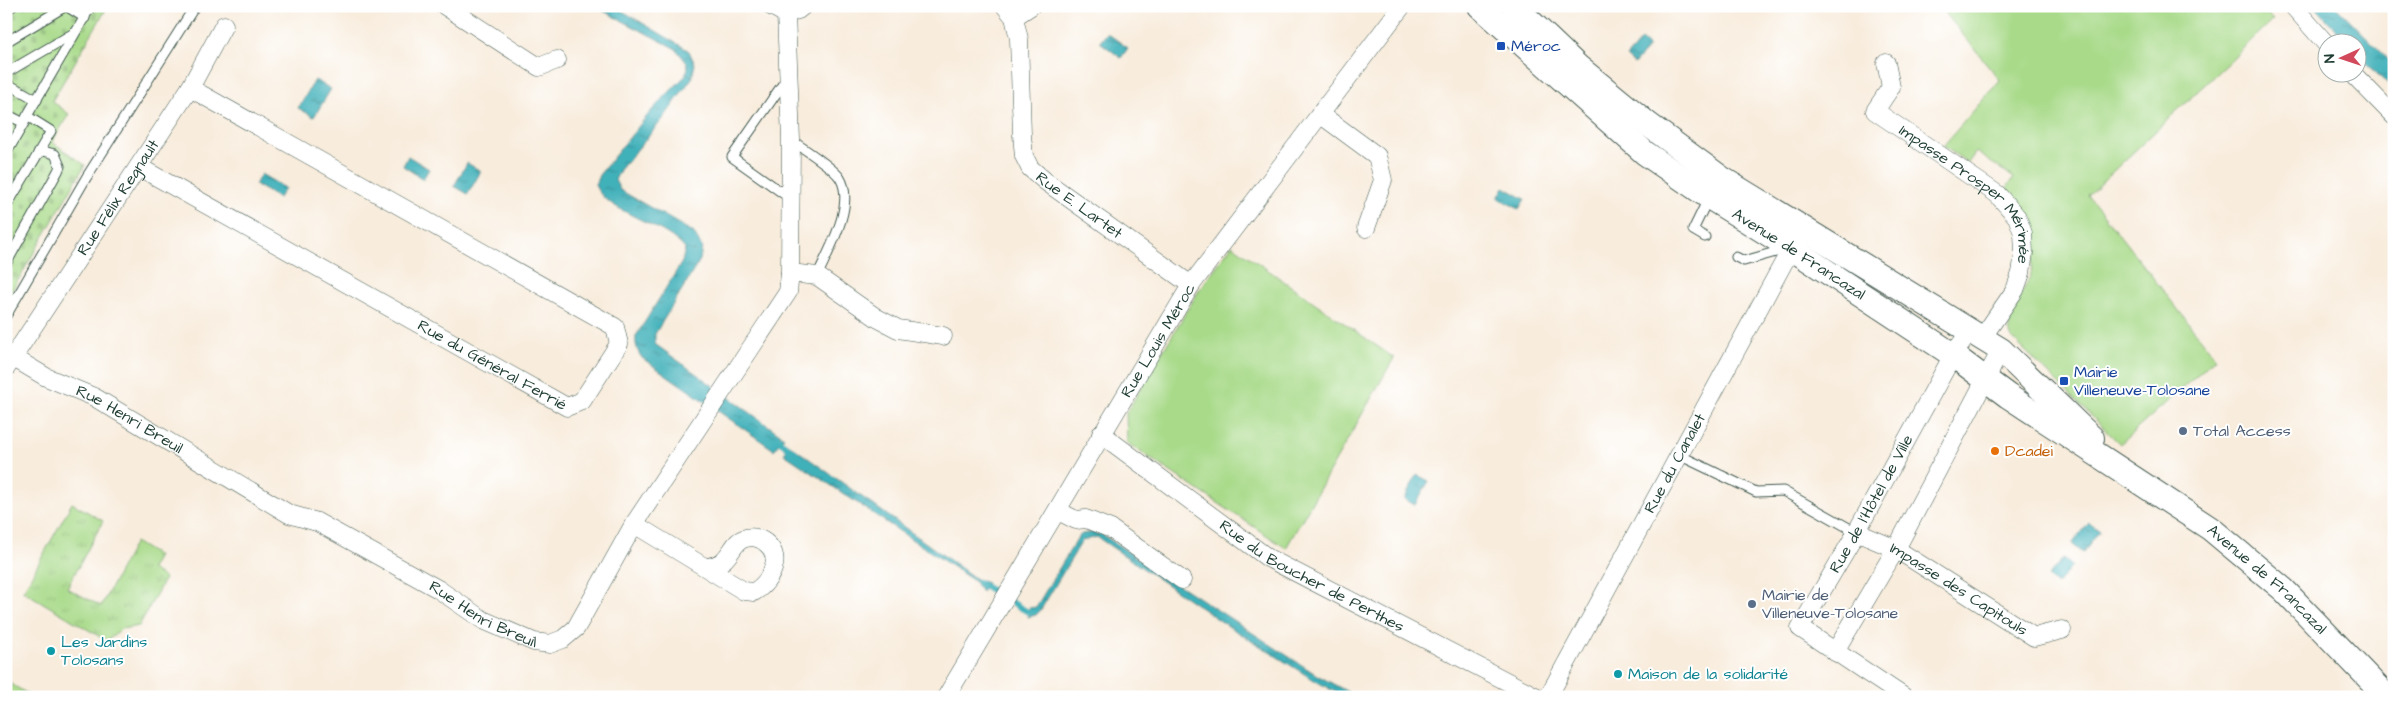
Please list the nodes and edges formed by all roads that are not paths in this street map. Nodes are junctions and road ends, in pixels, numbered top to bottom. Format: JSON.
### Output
{"nodes":[{"id":1,"x":13,"y":6,"type":"edge"},
{"id":2,"x":66,"y":6,"type":"edge"},
{"id":3,"x":91,"y":6,"type":"edge"},
{"id":4,"x":195,"y":6,"type":"edge"},
{"id":5,"x":445,"y":6,"type":"edge"},
{"id":6,"x":803,"y":6,"type":"edge"},
{"id":7,"x":1031,"y":6,"type":"edge"},
{"id":8,"x":1402,"y":6,"type":"edge"},
{"id":9,"x":1480,"y":6,"type":"edge"},
{"id":10,"x":1514,"y":6,"type":"edge"},
{"id":11,"x":2293,"y":6,"type":"edge"},
{"id":12,"x":6,"y":10,"type":"edge"},
{"id":13,"x":778,"y":10,"type":"edge"},
{"id":14,"x":1010,"y":11,"type":"edge"},
{"id":15,"x":85,"y":18,"type":"junction"},
{"id":16,"x":224,"y":26,"type":"dead end"},
{"id":17,"x":77,"y":32,"type":"junction"},
{"id":18,"x":2318,"y":35,"type":"edge"},
{"id":19,"x":6,"y":42,"type":"edge"},
{"id":20,"x":557,"y":60,"type":"dead end"},
{"id":21,"x":1886,"y":63,"type":"dead end"},
{"id":22,"x":6,"y":73,"type":"edge"},
{"id":23,"x":788,"y":75,"type":"junction"},
{"id":24,"x":2361,"y":82,"type":"edge"},
{"id":25,"x":6,"y":83,"type":"edge"},
{"id":26,"x":190,"y":88,"type":"junction"},
{"id":27,"x":37,"y":100,"type":"junction"},
{"id":28,"x":6,"y":114,"type":"edge"},
{"id":29,"x":1320,"y":114,"type":"junction"},
{"id":30,"x":2394,"y":116,"type":"edge"},
{"id":31,"x":26,"y":120,"type":"junction"},
{"id":32,"x":791,"y":140,"type":"junction"},
{"id":33,"x":6,"y":154,"type":"edge"},
{"id":34,"x":38,"y":154,"type":"junction"},
{"id":35,"x":139,"y":168,"type":"junction"},
{"id":36,"x":1715,"y":188,"type":"junction"},
{"id":37,"x":791,"y":199,"type":"junction"},
{"id":38,"x":6,"y":207,"type":"edge"},
{"id":39,"x":1366,"y":228,"type":"dead end"},
{"id":40,"x":1705,"y":238,"type":"dead end"},
{"id":41,"x":1797,"y":238,"type":"junction"},
{"id":42,"x":1736,"y":257,"type":"dead end"},
{"id":43,"x":6,"y":264,"type":"edge"},
{"id":44,"x":790,"y":273,"type":"junction"},
{"id":45,"x":817,"y":276,"type":"junction"},
{"id":46,"x":1191,"y":284,"type":"junction"},
{"id":47,"x":6,"y":316,"type":"edge"},
{"id":48,"x":943,"y":336,"type":"dead end"},
{"id":49,"x":1985,"y":339,"type":"junction"},
{"id":50,"x":1953,"y":355,"type":"junction"},
{"id":51,"x":9,"y":359,"type":"edge"},
{"id":52,"x":1986,"y":379,"type":"junction"},
{"id":53,"x":1101,"y":434,"type":"junction"},
{"id":54,"x":1679,"y":455,"type":"junction"},
{"id":55,"x":2134,"y":480,"type":"junction"},
{"id":56,"x":1058,"y":511,"type":"junction"},
{"id":57,"x":634,"y":524,"type":"junction"},
{"id":58,"x":1856,"y":532,"type":"junction"},
{"id":59,"x":1896,"y":549,"type":"junction"},
{"id":60,"x":708,"y":567,"type":"dead end"},
{"id":61,"x":1182,"y":580,"type":"dead end"},
{"id":62,"x":2062,"y":630,"type":"dead end"},
{"id":63,"x":1835,"y":652,"type":"junction"},
{"id":64,"x":946,"y":697,"type":"edge"},
{"id":65,"x":1536,"y":697,"type":"edge"},
{"id":66,"x":1548,"y":697,"type":"edge"},
{"id":67,"x":1904,"y":697,"type":"edge"},
{"id":68,"x":2387,"y":697,"type":"edge"}],
"edges":[{"from":1,"to":12,"type":"lane"},
{"from":2,"to":15,"type":"lane"},
{"from":2,"to":19,"type":"lane"},
{"from":3,"to":15,"type":"lane"},
{"from":4,"to":47,"type":"lane"},
{"from":5,"to":20,"type":"street"},
{"from":6,"to":13,"type":"street"},
{"from":7,"to":14,"type":"street"},
{"from":8,"to":29,"type":"street","name":"Rue Louis Méroc"},
{"from":9,"to":36,"type":"main road","name":"Avenue de Francazal"},
{"from":10,"to":36,"type":"main road","name":"Avenue de Francazal"},
{"from":11,"to":18,"type":"street"},
{"from":13,"to":23,"type":"street","name":"Rue Henri Breuil"},
{"from":14,"to":46,"type":"street","name":"Rue E. Lartet"},
{"from":15,"to":17,"type":"lane"},
{"from":16,"to":26,"type":"street","name":"Rue Félix Regnault"},
{"from":17,"to":22,"type":"lane"},
{"from":17,"to":27,"type":"lane"},
{"from":21,"to":49,"type":"street","name":"Impasse Prosper Mérimée"},
{"from":23,"to":32,"type":"street","name":"Rue Henri Breuil"},
{"from":23,"to":37,"type":"lane"},
{"from":24,"to":30,"type":"street"},
{"from":25,"to":27,"type":"lane"},
{"from":26,"to":35,"type":"street","name":"Rue Félix Regnault"},
{"from":26,"to":35,"type":"street","name":"Rue du Général Ferrié"},
{"from":27,"to":31,"type":"lane"},
{"from":28,"to":31,"type":"lane"},
{"from":29,"to":39,"type":"street"},
{"from":29,"to":46,"type":"street","name":"Rue Louis Méroc"},
{"from":31,"to":33,"type":"lane"},
{"from":31,"to":34,"type":"lane"},
{"from":32,"to":37,"type":"street","name":"Rue Henri Breuil"},
{"from":32,"to":45,"type":"lane"},
{"from":34,"to":38,"type":"lane"},
{"from":34,"to":43,"type":"lane"},
{"from":35,"to":51,"type":"street","name":"Rue Félix Regnault"},
{"from":36,"to":40,"type":"lane"},
{"from":36,"to":41,"type":"main road","name":"Avenue de Francazal"},
{"from":37,"to":44,"type":"street","name":"Rue Henri Breuil"},
{"from":41,"to":42,"type":"lane"},
{"from":41,"to":49,"type":"main road","name":"Avenue de Francazal"},
{"from":41,"to":50,"type":"main road","name":"Avenue de Francazal"},
{"from":41,"to":54,"type":"street","name":"Rue du Canalet"},
{"from":44,"to":45,"type":"street"},
{"from":44,"to":57,"type":"street","name":"Rue Henri Breuil"},
{"from":45,"to":48,"type":"street"},
{"from":46,"to":53,"type":"street","name":"Rue Louis Méroc"},
{"from":49,"to":50,"type":"street","name":"Rue de l'Hôtel de Ville"},
{"from":49,"to":52,"type":"street"},
{"from":49,"to":55,"type":"main road","name":"Avenue de Francazal"},
{"from":50,"to":52,"type":"main road","name":"Avenue de Francazal"},
{"from":50,"to":58,"type":"street","name":"Rue de l'Hôtel de Ville"},
{"from":51,"to":57,"type":"street","name":"Rue Henri Breuil"},
{"from":52,"to":55,"type":"main road","name":"Avenue de Francazal"},
{"from":52,"to":59,"type":"street"},
{"from":53,"to":56,"type":"street","name":"Rue Louis Méroc"},
{"from":53,"to":65,"type":"street","name":"Rue du Boucher de Perthes"},
{"from":54,"to":58,"type":"lane"},
{"from":54,"to":66,"type":"street","name":"Rue du Canalet"},
{"from":55,"to":68,"type":"main road","name":"Avenue de Francazal"},
{"from":56,"to":61,"type":"street"},
{"from":56,"to":64,"type":"street","name":"Rue Louis Méroc"},
{"from":57,"to":60,"type":"street"},
{"from":58,"to":59,"type":"street","name":"Impasse des Capitouls"},
{"from":58,"to":63,"type":"street","name":"Rue de l'Hôtel de Ville"},
{"from":59,"to":62,"type":"street","name":"Impasse des Capitouls"},
{"from":59,"to":63,"type":"street"},
{"from":63,"to":67,"type":"street"}]}
